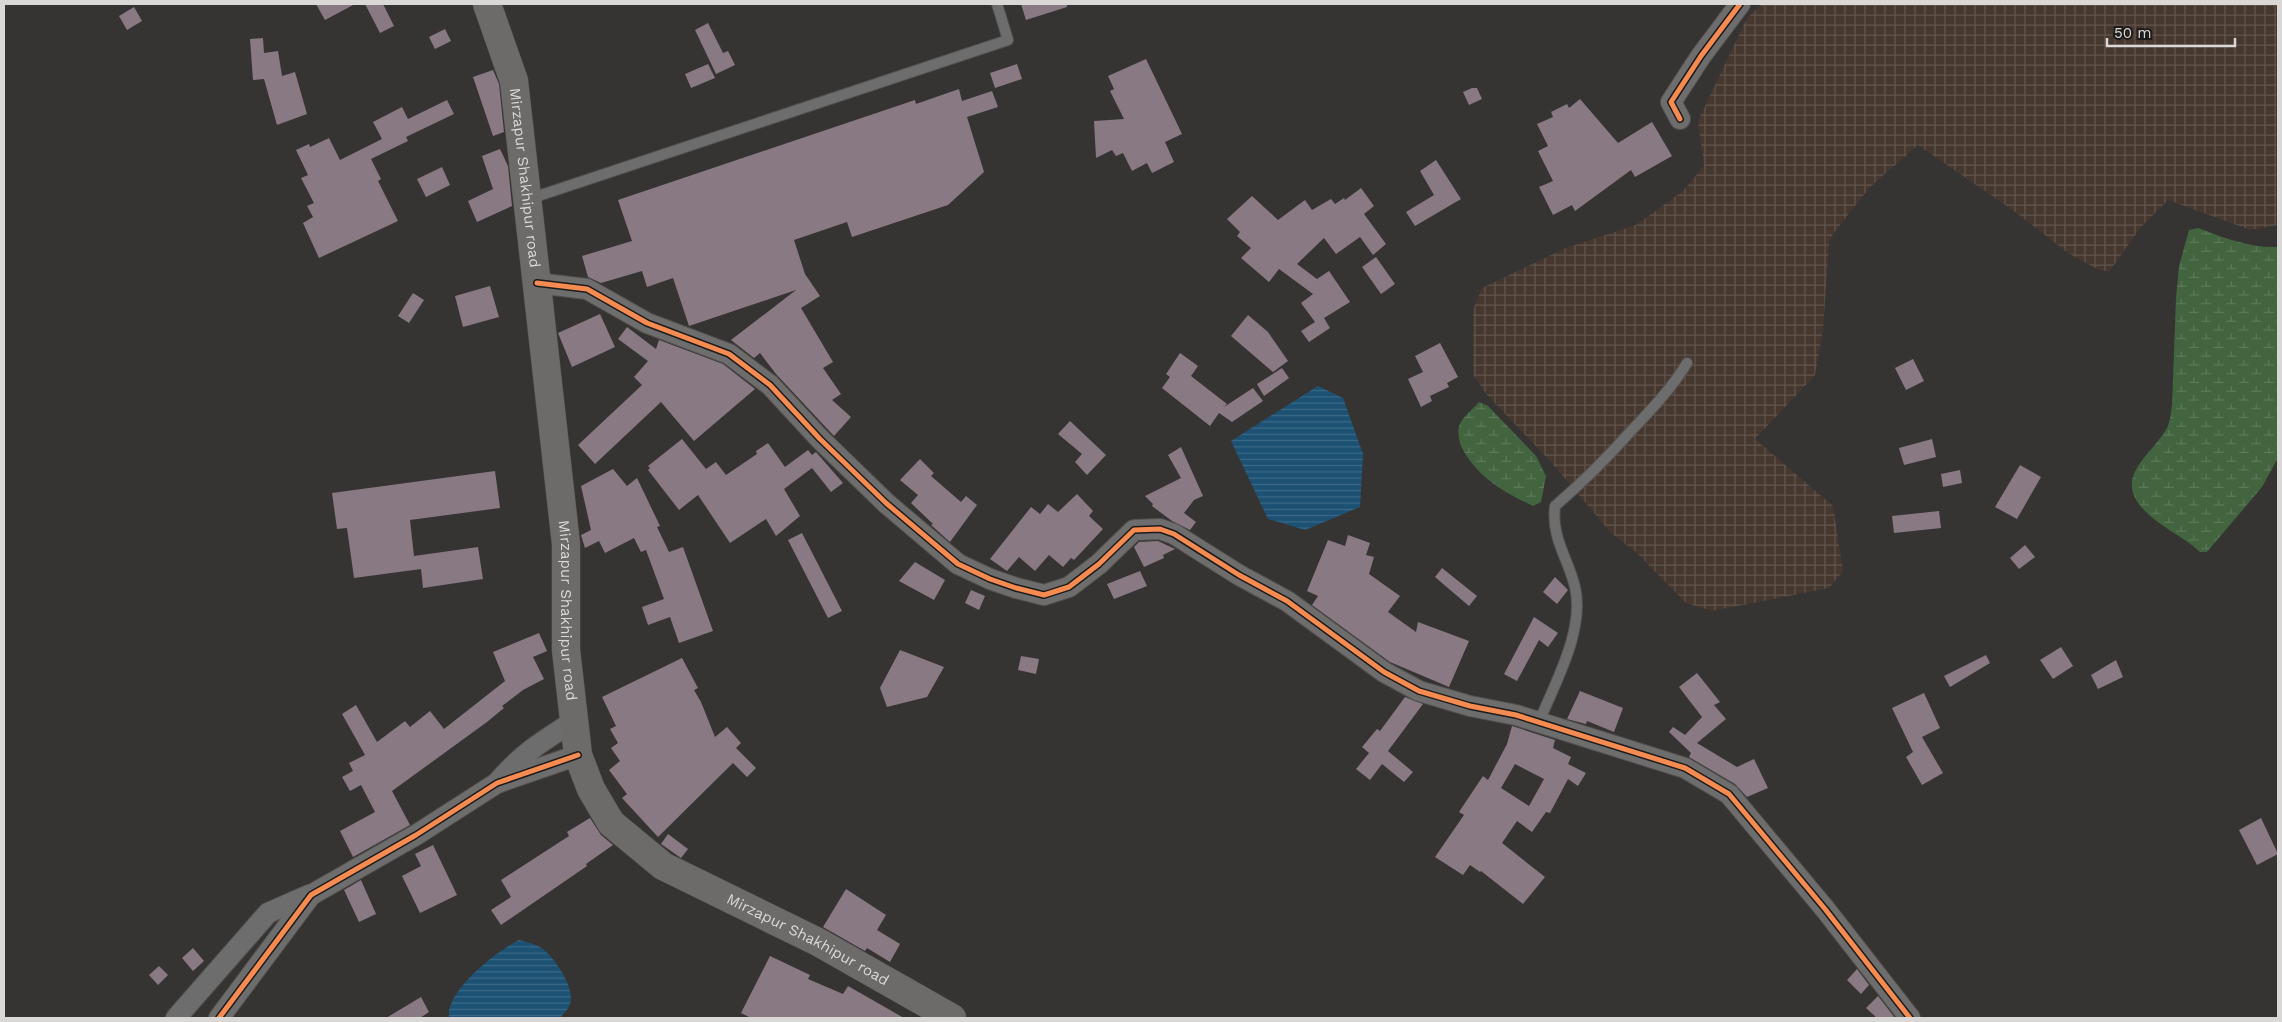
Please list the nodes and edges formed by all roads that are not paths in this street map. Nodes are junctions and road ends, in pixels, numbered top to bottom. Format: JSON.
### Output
{"nodes":[{"id":1,"x":487,"y":4,"type":"edge"},
{"id":2,"x":997,"y":4,"type":"edge"},
{"id":3,"x":1740,"y":4,"type":"edge"},
{"id":4,"x":1680,"y":119,"type":"dead end"},
{"id":5,"x":528,"y":199,"type":"junction"},
{"id":6,"x":537,"y":282,"type":"junction"},
{"id":7,"x":1686,"y":363,"type":"dead end"},
{"id":8,"x":574,"y":721,"type":"junction"},
{"id":9,"x":1539,"y":722,"type":"junction"},
{"id":10,"x":578,"y":755,"type":"junction"},
{"id":11,"x":497,"y":783,"type":"junction"},
{"id":12,"x":311,"y":895,"type":"junction"},
{"id":13,"x":176,"y":1018,"type":"edge"},
{"id":14,"x":219,"y":1018,"type":"edge"},
{"id":15,"x":952,"y":1018,"type":"edge"},
{"id":16,"x":1910,"y":1018,"type":"edge"}],
"edges":[{"from":1,"to":5,"type":"main road","name":"Mirzapur Shakhipur road"},
{"from":2,"to":5,"type":"lane"},
{"from":3,"to":4,"type":"street"},
{"from":5,"to":6,"type":"main road","name":"Mirzapur Shakhipur road"},
{"from":6,"to":8,"type":"main road","name":"Mirzapur Shakhipur road"},
{"from":6,"to":9,"type":"street"},
{"from":7,"to":9,"type":"lane"},
{"from":8,"to":10,"type":"main road","name":"Mirzapur Shakhipur road"},
{"from":8,"to":11,"type":"street"},
{"from":9,"to":16,"type":"street"},
{"from":10,"to":11,"type":"street"},
{"from":10,"to":15,"type":"main road","name":"Mirzapur Shakhipur road"},
{"from":11,"to":12,"type":"street"},
{"from":12,"to":13,"type":"street"},
{"from":12,"to":14,"type":"street"}]}
